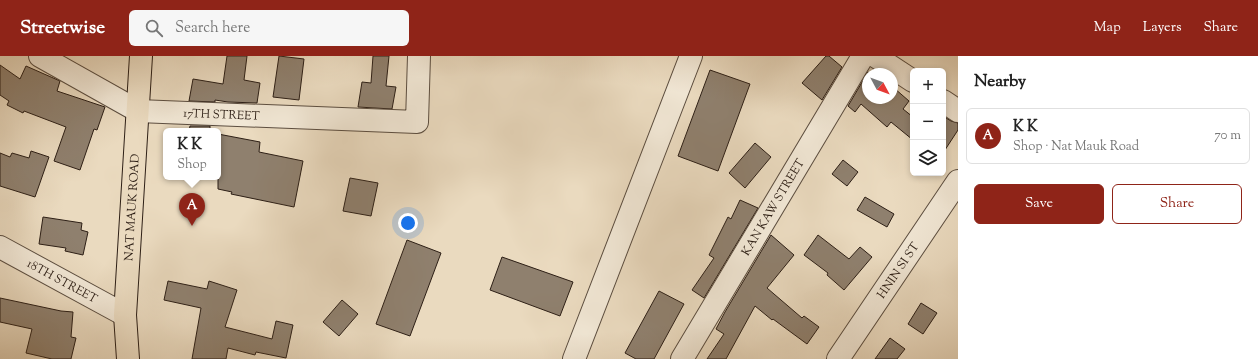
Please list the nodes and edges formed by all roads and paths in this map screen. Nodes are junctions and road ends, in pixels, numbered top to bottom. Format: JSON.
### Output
{"nodes":[{"id":1,"x":40,"y":56,"type":"edge"},
{"id":2,"x":141,"y":56,"type":"edge"},
{"id":3,"x":419,"y":56,"type":"edge"},
{"id":4,"x":691,"y":56,"type":"edge"},
{"id":5,"x":863,"y":56,"type":"edge"},
{"id":6,"x":875,"y":56,"type":"edge"},
{"id":7,"x":910,"y":79,"type":"edge"},
{"id":8,"x":946,"y":103,"type":"edge"},
{"id":9,"x":138,"y":110,"type":"junction"},
{"id":10,"x":958,"y":111,"type":"edge"},
{"id":11,"x":958,"y":181,"type":"edge"},
{"id":12,"x":0,"y":247,"type":"edge"},
{"id":13,"x":125,"y":315,"type":"junction"},
{"id":14,"x":128,"y":359,"type":"edge"},
{"id":15,"x":574,"y":359,"type":"edge"},
{"id":16,"x":682,"y":359,"type":"edge"},
{"id":17,"x":838,"y":359,"type":"edge"}],
"edges":[{"from":1,"to":9,"type":"street","name":"17TH STREET"},
{"from":2,"to":9,"type":"highway","name":"NAT MAUK ROAD"},
{"from":3,"to":9,"type":"street","name":"17TH STREET"},
{"from":4,"to":15,"type":"street"},
{"from":5,"to":16,"type":"street","name":"KAN KAW STREET"},
{"from":6,"to":7,"type":"street"},
{"from":8,"to":10,"type":"street"},
{"from":9,"to":13,"type":"highway","name":"NAT MAUK ROAD"},
{"from":11,"to":17,"type":"street","name":"HNIN SI ST"},
{"from":12,"to":13,"type":"street","name":"18TH STREET"},
{"from":13,"to":14,"type":"highway","name":"NAT MAUK ROAD"}]}
